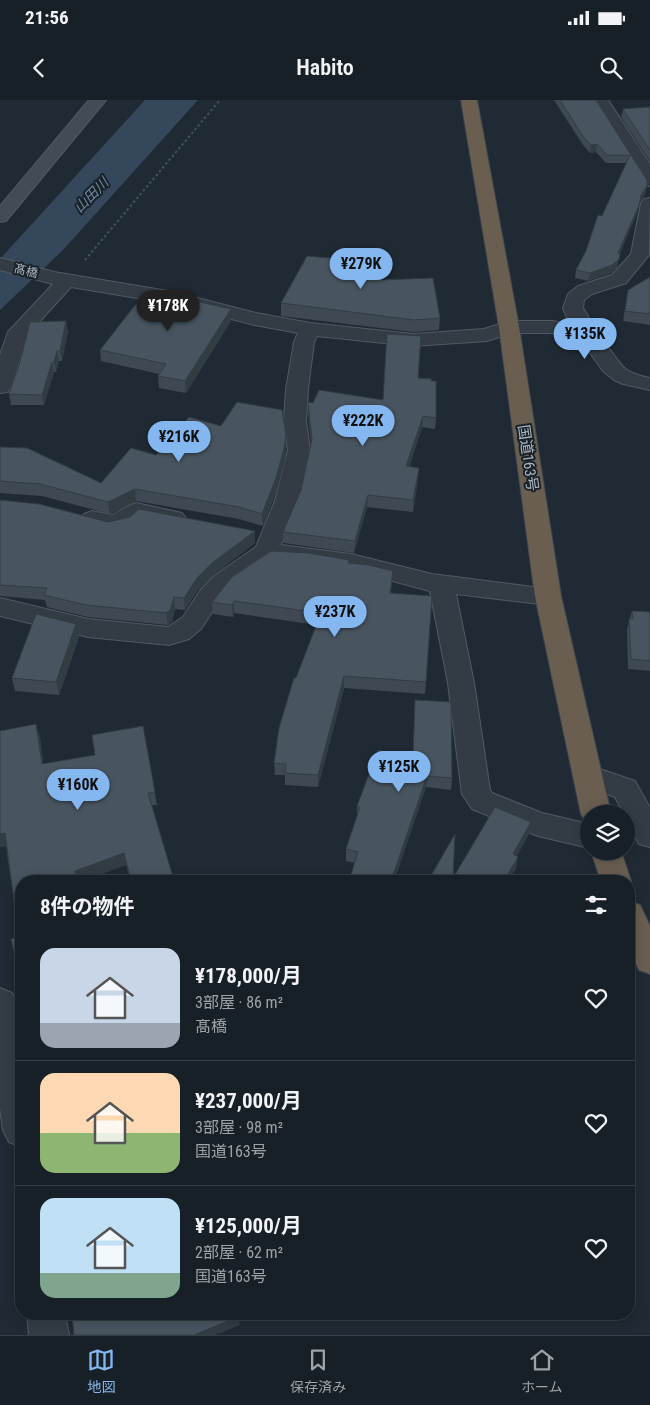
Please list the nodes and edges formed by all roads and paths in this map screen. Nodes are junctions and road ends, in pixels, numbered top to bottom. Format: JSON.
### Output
{"nodes":[{"id":1,"x":98,"y":100,"type":"edge"},
{"id":2,"x":220,"y":100,"type":"edge"},
{"id":3,"x":469,"y":100,"type":"edge"},
{"id":4,"x":600,"y":100,"type":"edge"},
{"id":5,"x":650,"y":181,"type":"edge"},
{"id":6,"x":650,"y":203,"type":"edge"},
{"id":7,"x":0,"y":217,"type":"edge"},
{"id":8,"x":0,"y":264,"type":"edge"},
{"id":9,"x":60,"y":279,"type":"junction"},
{"id":10,"x":509,"y":327,"type":"junction"},
{"id":11,"x":310,"y":329,"type":"junction"},
{"id":12,"x":571,"y":332,"type":"junction"},
{"id":13,"x":650,"y":384,"type":"edge"},
{"id":14,"x":0,"y":387,"type":"edge"},
{"id":15,"x":67,"y":513,"type":"edge"},
{"id":16,"x":192,"y":521,"type":"edge"},
{"id":17,"x":247,"y":531,"type":"edge"},
{"id":18,"x":269,"y":545,"type":"junction"},
{"id":19,"x":441,"y":584,"type":"junction"},
{"id":20,"x":548,"y":596,"type":"junction"},
{"id":21,"x":0,"y":608,"type":"edge"},
{"id":22,"x":588,"y":776,"type":"junction"},
{"id":23,"x":594,"y":805,"type":"edge"},
{"id":24,"x":580,"y":834,"type":"edge"},
{"id":25,"x":650,"y":835,"type":"edge"},
{"id":26,"x":609,"y":860,"type":"edge"},
{"id":27,"x":614,"y":875,"type":"edge"},
{"id":28,"x":635,"y":927,"type":"edge"},
{"id":29,"x":650,"y":960,"type":"edge"},
{"id":30,"x":0,"y":1003,"type":"edge"},
{"id":31,"x":15,"y":1094,"type":"edge"},
{"id":32,"x":47,"y":1320,"type":"edge"},
{"id":33,"x":49,"y":1335,"type":"edge"}],
"edges":[{"from":1,"to":7,"type":"street"},
{"from":2,"to":9,"type":"path"},
{"from":3,"to":10,"type":"highway","name":"国道163号"},
{"from":4,"to":5,"type":"street"},
{"from":6,"to":12,"type":"street"},
{"from":8,"to":9,"type":"street","name":"髙橋"},
{"from":9,"to":11,"type":"street","name":"髙橋"},
{"from":9,"to":14,"type":"street"},
{"from":10,"to":11,"type":"street","name":"髙橋"},
{"from":10,"to":12,"type":"street","name":"髙橋"},
{"from":10,"to":20,"type":"highway","name":"国道163号"},
{"from":11,"to":18,"type":"street"},
{"from":12,"to":13,"type":"street","name":"髙橋"},
{"from":15,"to":16,"type":"street"},
{"from":17,"to":18,"type":"street"},
{"from":18,"to":19,"type":"street"},
{"from":18,"to":21,"type":"street"},
{"from":19,"to":20,"type":"street"},
{"from":19,"to":24,"type":"street"},
{"from":20,"to":22,"type":"highway","name":"国道163号"},
{"from":22,"to":23,"type":"highway","name":"国道163号"},
{"from":22,"to":25,"type":"street"},
{"from":26,"to":27,"type":"highway"},
{"from":28,"to":29,"type":"highway"},
{"from":30,"to":31,"type":"street"},
{"from":32,"to":33,"type":"street"}]}
